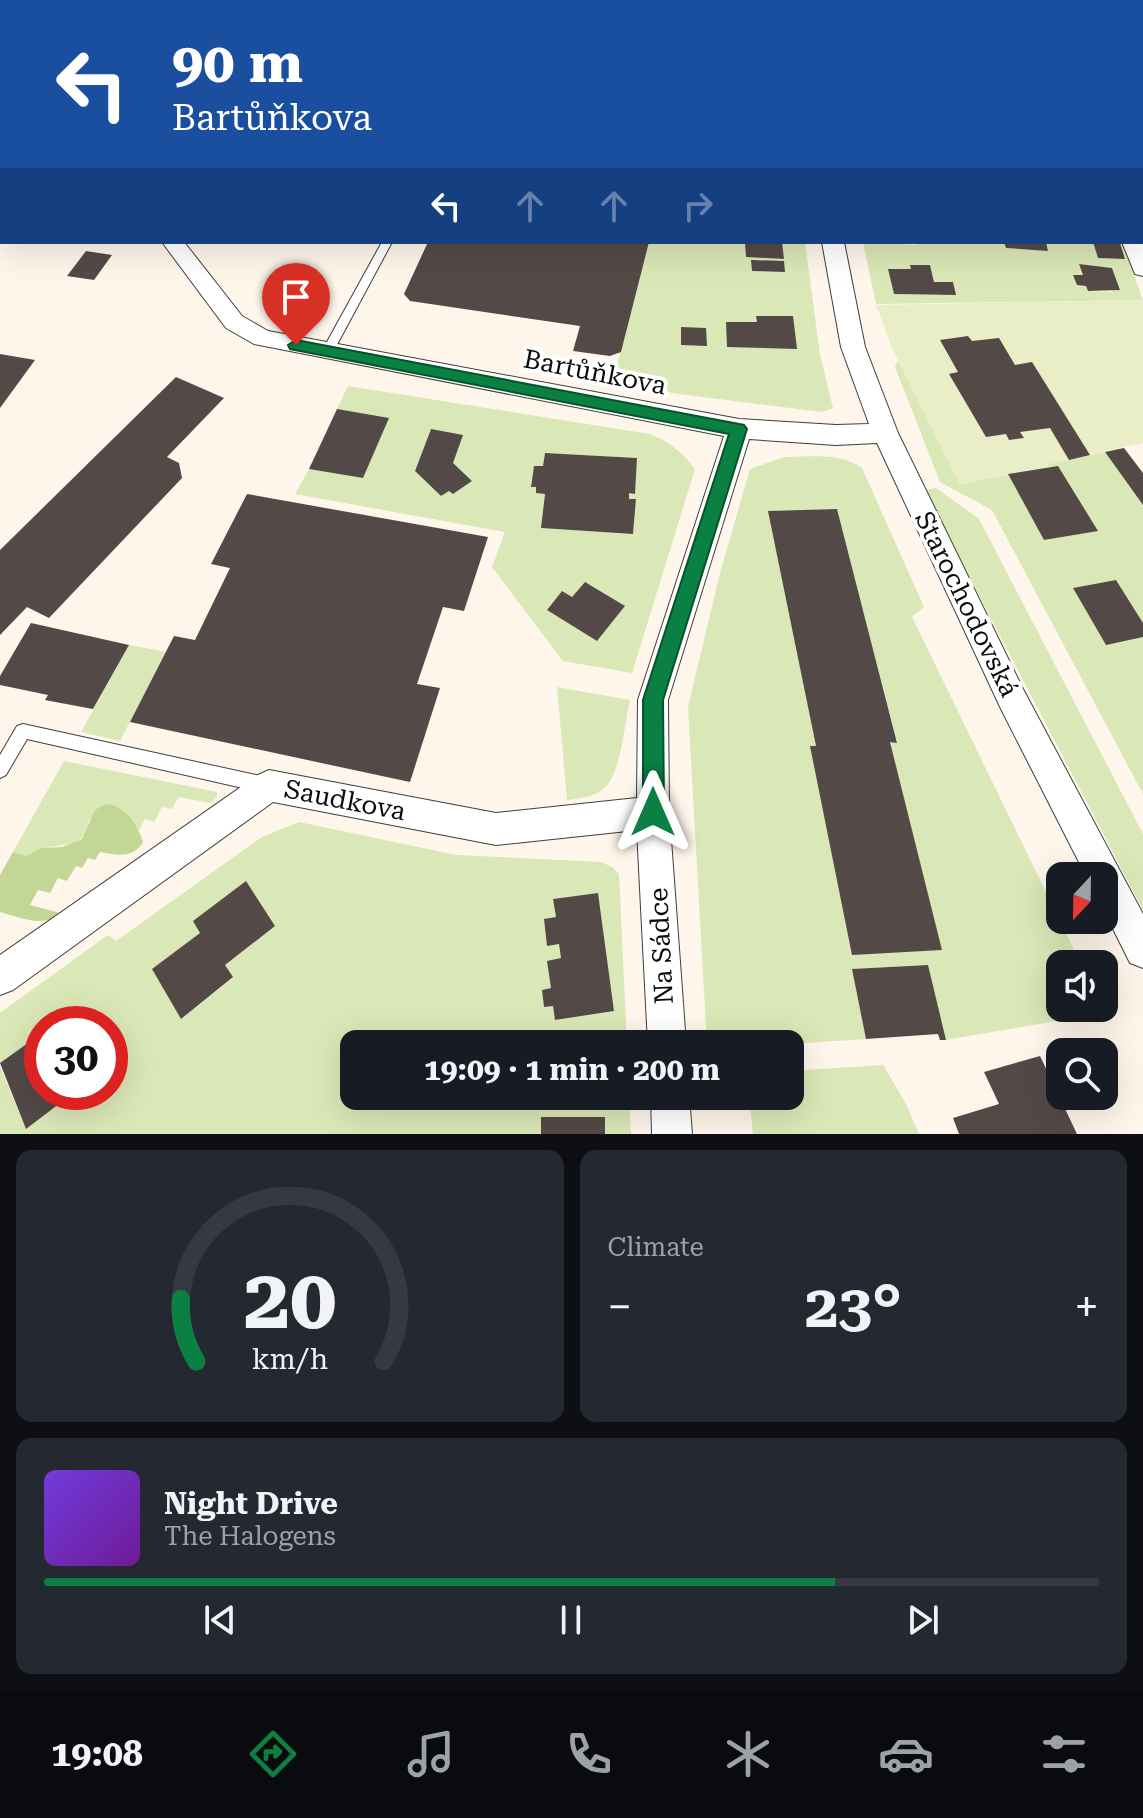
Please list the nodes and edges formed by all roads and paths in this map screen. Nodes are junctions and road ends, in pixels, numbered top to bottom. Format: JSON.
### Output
{"nodes":[{"id":1,"x":175,"y":244,"type":"edge"},
{"id":2,"x":386,"y":244,"type":"edge"},
{"id":3,"x":833,"y":244,"type":"edge"},
{"id":4,"x":1134,"y":244,"type":"edge"},
{"id":5,"x":1143,"y":269,"type":"edge"},
{"id":6,"x":328,"y":351,"type":"junction"},
{"id":7,"x":739,"y":429,"type":"junction"},
{"id":8,"x":885,"y":433,"type":"junction"},
{"id":9,"x":0,"y":770,"type":"edge"},
{"id":10,"x":269,"y":786,"type":"junction"},
{"id":11,"x":653,"y":812,"type":"junction"},
{"id":12,"x":1143,"y":950,"type":"edge"},
{"id":13,"x":0,"y":977,"type":"edge"},
{"id":14,"x":666,"y":1030,"type":"edge"},
{"id":15,"x":671,"y":1110,"type":"edge"},
{"id":16,"x":672,"y":1134,"type":"edge"}],
"edges":[{"from":1,"to":6,"type":"street","name":"Bartůňkova"},
{"from":2,"to":6,"type":"lane"},
{"from":3,"to":8,"type":"street","name":"Starochodovská"},
{"from":4,"to":5,"type":"street"},
{"from":6,"to":7,"type":"street","name":"Bartůňkova"},
{"from":7,"to":8,"type":"street","name":"Bartůňkova"},
{"from":7,"to":11,"type":"street","name":"Na Sádce"},
{"from":8,"to":12,"type":"street","name":"Starochodovská"},
{"from":9,"to":10,"type":"lane"},
{"from":10,"to":11,"type":"street","name":"Saudkova"},
{"from":10,"to":13,"type":"street","name":"Saudkova"},
{"from":11,"to":14,"type":"street","name":"Na Sádce"},
{"from":15,"to":16,"type":"street"}]}
